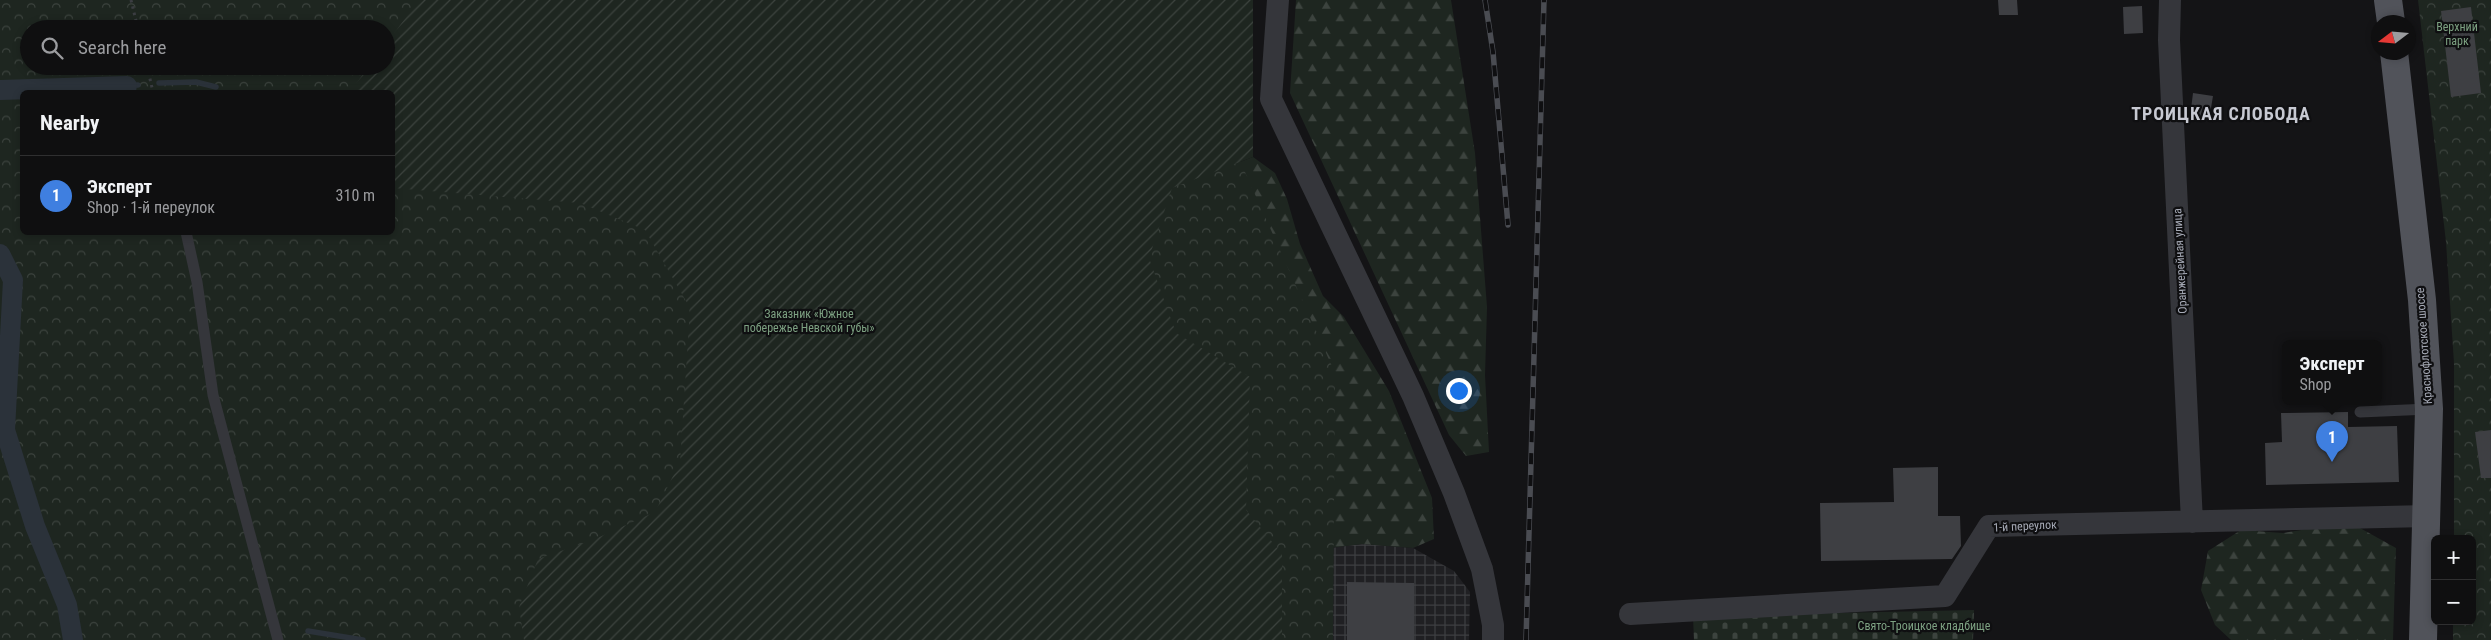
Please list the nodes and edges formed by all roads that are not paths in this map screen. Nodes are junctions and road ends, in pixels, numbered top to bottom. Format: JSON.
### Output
{"nodes":[{"id":1,"x":1278,"y":0,"type":"edge"},
{"id":2,"x":2170,"y":0,"type":"edge"},
{"id":3,"x":2388,"y":0,"type":"edge"},
{"id":4,"x":2390,"y":15,"type":"edge"},
{"id":5,"x":2395,"y":60,"type":"edge"},
{"id":6,"x":187,"y":235,"type":"edge"},
{"id":7,"x":2429,"y":409,"type":"junction"},
{"id":8,"x":2360,"y":412,"type":"dead end"},
{"id":9,"x":2427,"y":516,"type":"junction"},
{"id":10,"x":2192,"y":522,"type":"junction"},
{"id":11,"x":1630,"y":614,"type":"dead end"},
{"id":12,"x":278,"y":640,"type":"edge"},
{"id":13,"x":1493,"y":640,"type":"edge"},
{"id":14,"x":2423,"y":640,"type":"edge"}],
"edges":[{"from":1,"to":13,"type":"street"},
{"from":2,"to":10,"type":"street","name":"Оранжерейная улица"},
{"from":3,"to":4,"type":"main road"},
{"from":5,"to":7,"type":"main road","name":"Краснофлотское шоссе"},
{"from":6,"to":12,"type":"lane"},
{"from":7,"to":8,"type":"lane"},
{"from":7,"to":9,"type":"main road","name":"Краснофлотское шоссе"},
{"from":9,"to":10,"type":"street","name":"1-й переулок"},
{"from":9,"to":14,"type":"main road","name":"Краснофлотское шоссе"},
{"from":10,"to":11,"type":"street","name":"1-й переулок"}]}
